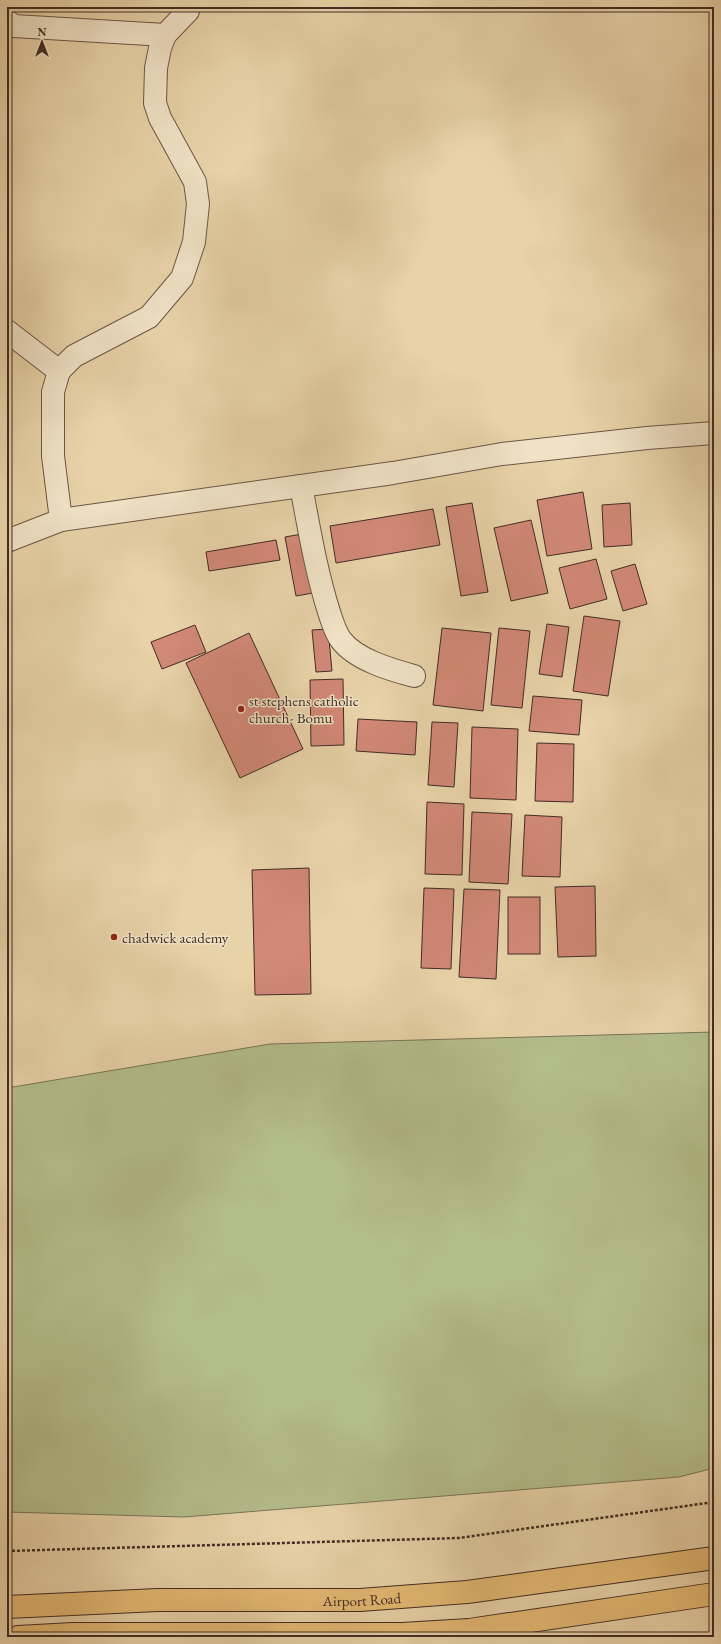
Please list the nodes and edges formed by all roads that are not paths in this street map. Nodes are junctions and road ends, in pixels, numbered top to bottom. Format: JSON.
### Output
{"nodes":[{"id":1,"x":188,"y":7,"type":"edge"},
{"id":2,"x":7,"y":21,"type":"edge"},
{"id":3,"x":165,"y":35,"type":"junction"},
{"id":4,"x":7,"y":331,"type":"edge"},
{"id":5,"x":59,"y":371,"type":"junction"},
{"id":6,"x":714,"y":433,"type":"edge"},
{"id":7,"x":301,"y":486,"type":"junction"},
{"id":8,"x":61,"y":520,"type":"junction"},
{"id":9,"x":7,"y":540,"type":"edge"},
{"id":10,"x":414,"y":676,"type":"dead end"},
{"id":11,"x":714,"y":1558,"type":"edge"},
{"id":12,"x":714,"y":1594,"type":"edge"},
{"id":13,"x":7,"y":1607,"type":"edge"},
{"id":14,"x":18,"y":1637,"type":"edge"}],
"edges":[{"from":1,"to":3,"type":"street"},
{"from":2,"to":3,"type":"street"},
{"from":3,"to":5,"type":"street"},
{"from":4,"to":5,"type":"street"},
{"from":5,"to":8,"type":"street"},
{"from":6,"to":7,"type":"street"},
{"from":7,"to":8,"type":"street"},
{"from":7,"to":10,"type":"street"},
{"from":8,"to":9,"type":"street"},
{"from":11,"to":13,"type":"main road","name":"Airport Road"},
{"from":12,"to":14,"type":"main road"}]}
